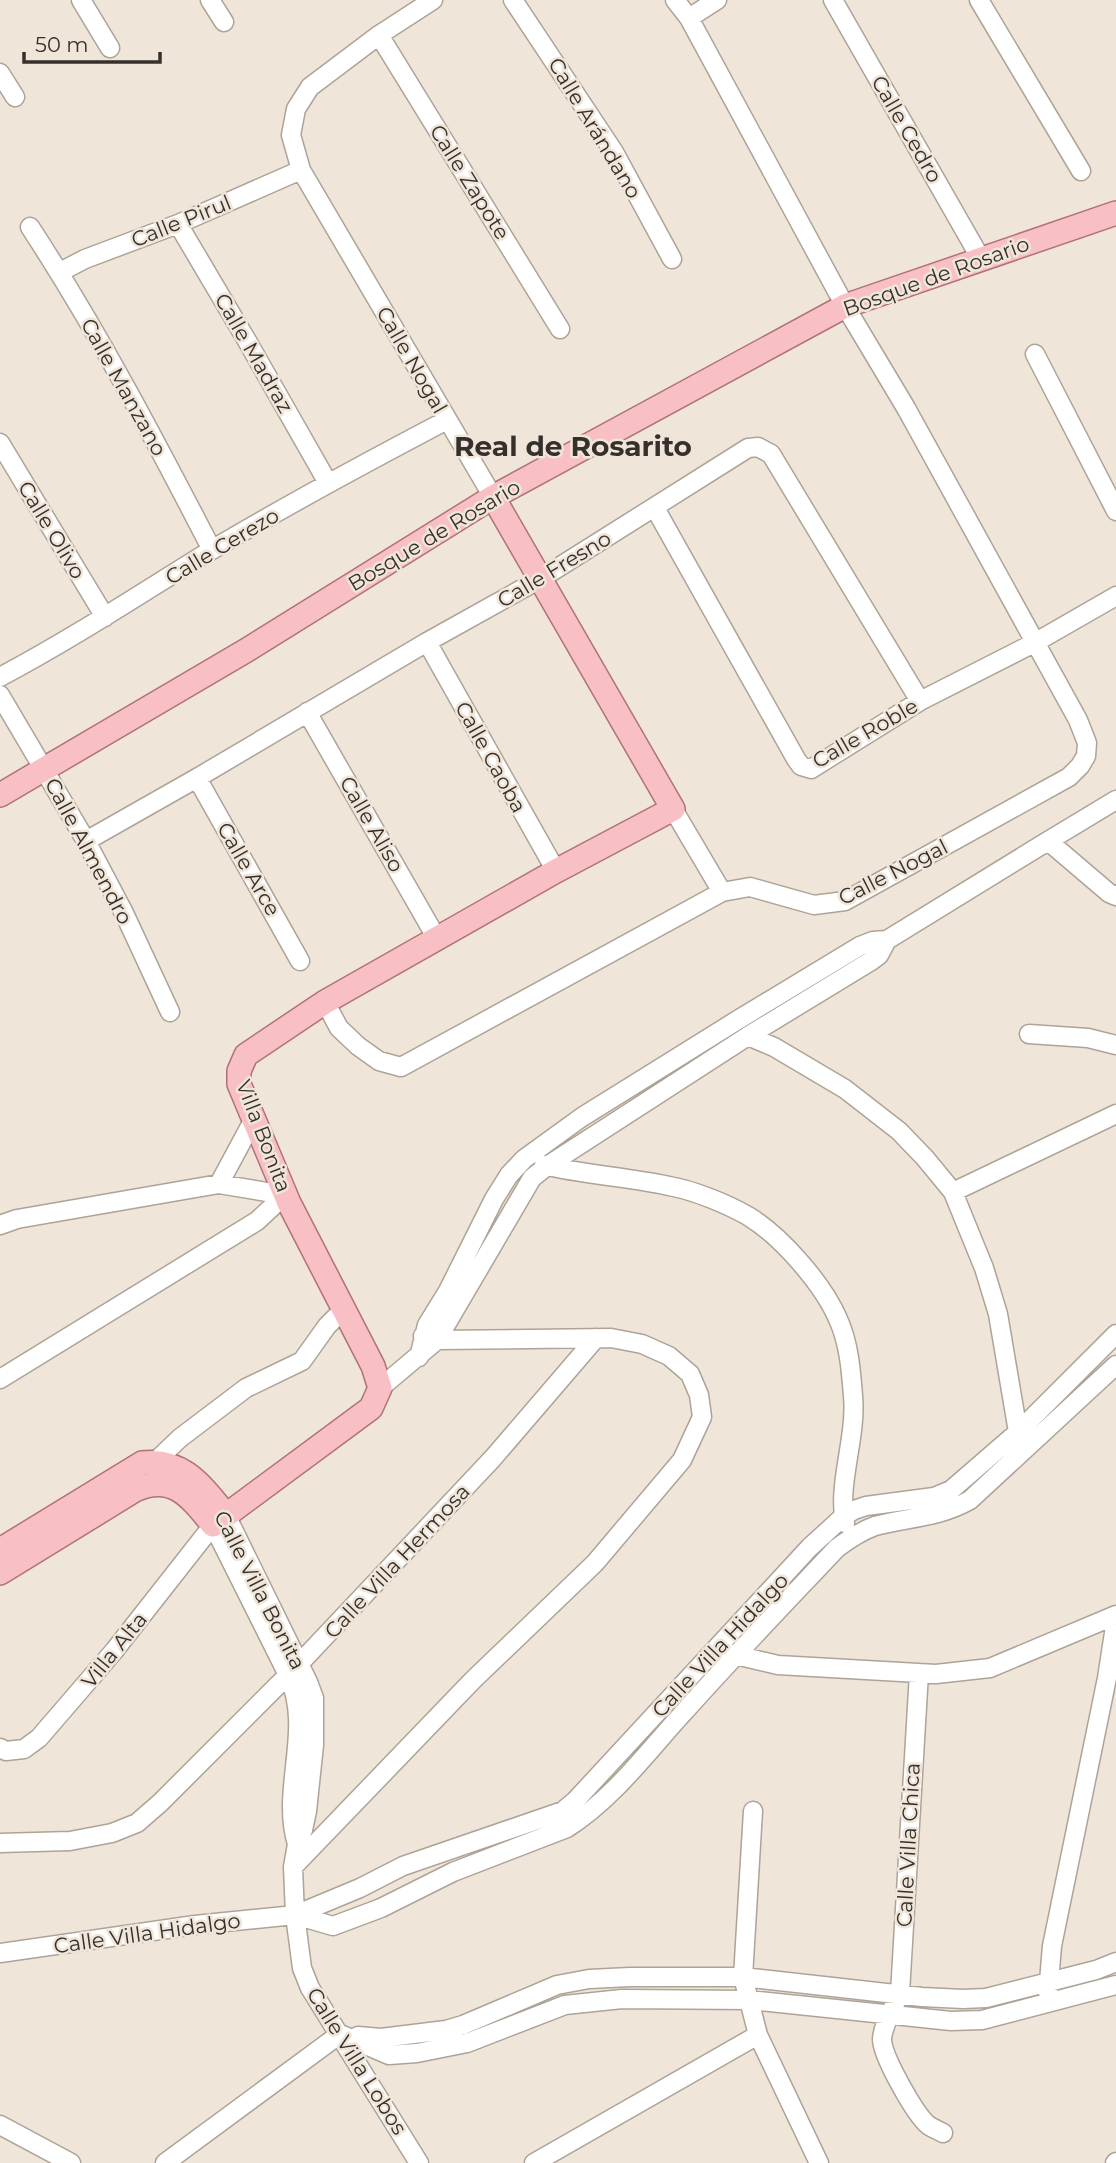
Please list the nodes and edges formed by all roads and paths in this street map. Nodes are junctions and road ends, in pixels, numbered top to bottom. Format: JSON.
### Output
{"nodes":[{"id":1,"x":81,"y":0,"type":"edge"},
{"id":2,"x":210,"y":0,"type":"edge"},
{"id":3,"x":433,"y":0,"type":"edge"},
{"id":4,"x":513,"y":0,"type":"edge"},
{"id":5,"x":675,"y":0,"type":"edge"},
{"id":6,"x":717,"y":0,"type":"edge"},
{"id":7,"x":833,"y":0,"type":"edge"},
{"id":8,"x":979,"y":0,"type":"edge"},
{"id":9,"x":689,"y":18,"type":"junction"},
{"id":10,"x":224,"y":22,"type":"dead end"},
{"id":11,"x":379,"y":35,"type":"junction"},
{"id":12,"x":110,"y":48,"type":"dead end"},
{"id":13,"x":0,"y":72,"type":"edge"},
{"id":14,"x":15,"y":97,"type":"dead end"},
{"id":15,"x":302,"y":170,"type":"junction"},
{"id":16,"x":1081,"y":171,"type":"dead end"},
{"id":17,"x":1116,"y":213,"type":"edge"},
{"id":18,"x":178,"y":224,"type":"junction"},
{"id":19,"x":30,"y":227,"type":"dead end"},
{"id":20,"x":981,"y":258,"type":"junction"},
{"id":21,"x":672,"y":259,"type":"dead end"},
{"id":22,"x":60,"y":272,"type":"junction"},
{"id":23,"x":845,"y":306,"type":"junction"},
{"id":24,"x":560,"y":329,"type":"dead end"},
{"id":25,"x":1035,"y":354,"type":"dead end"},
{"id":26,"x":447,"y":420,"type":"junction"},
{"id":27,"x":0,"y":443,"type":"edge"},
{"id":28,"x":328,"y":483,"type":"junction"},
{"id":29,"x":493,"y":497,"type":"junction"},
{"id":30,"x":655,"y":509,"type":"junction"},
{"id":31,"x":1116,"y":511,"type":"edge"},
{"id":32,"x":212,"y":550,"type":"junction"},
{"id":33,"x":540,"y":579,"type":"junction"},
{"id":34,"x":1116,"y":596,"type":"edge"},
{"id":35,"x":105,"y":617,"type":"junction"},
{"id":36,"x":427,"y":642,"type":"junction"},
{"id":37,"x":1036,"y":642,"type":"junction"},
{"id":38,"x":0,"y":677,"type":"edge"},
{"id":39,"x":0,"y":695,"type":"edge"},
{"id":40,"x":920,"y":701,"type":"junction"},
{"id":41,"x":307,"y":712,"type":"junction"},
{"id":42,"x":45,"y":769,"type":"junction"},
{"id":43,"x":197,"y":778,"type":"junction"},
{"id":44,"x":0,"y":795,"type":"edge"},
{"id":45,"x":1116,"y":800,"type":"edge"},
{"id":46,"x":673,"y":808,"type":"junction"},
{"id":47,"x":86,"y":841,"type":"junction"},
{"id":48,"x":1048,"y":841,"type":"junction"},
{"id":49,"x":556,"y":871,"type":"junction"},
{"id":50,"x":722,"y":892,"type":"junction"},
{"id":51,"x":1116,"y":896,"type":"edge"},
{"id":52,"x":436,"y":937,"type":"junction"},
{"id":53,"x":887,"y":940,"type":"junction"},
{"id":54,"x":300,"y":961,"type":"dead end"},
{"id":55,"x":325,"y":1002,"type":"junction"},
{"id":56,"x":170,"y":1012,"type":"dead end"},
{"id":57,"x":1030,"y":1034,"type":"dead end"},
{"id":58,"x":748,"y":1036,"type":"junction"},
{"id":59,"x":1116,"y":1045,"type":"edge"},
{"id":60,"x":1109,"y":1118,"type":"edge"},
{"id":61,"x":254,"y":1119,"type":"junction"},
{"id":62,"x":1116,"y":1134,"type":"edge"},
{"id":63,"x":524,"y":1158,"type":"junction"},
{"id":64,"x":547,"y":1166,"type":"junction"},
{"id":65,"x":219,"y":1184,"type":"junction"},
{"id":66,"x":953,"y":1192,"type":"junction"},
{"id":67,"x":285,"y":1195,"type":"junction"},
{"id":68,"x":0,"y":1225,"type":"edge"},
{"id":69,"x":344,"y":1309,"type":"junction"},
{"id":70,"x":430,"y":1338,"type":"junction"},
{"id":71,"x":596,"y":1338,"type":"junction"},
{"id":72,"x":1113,"y":1342,"type":"edge"},
{"id":73,"x":1116,"y":1365,"type":"edge"},
{"id":74,"x":0,"y":1379,"type":"edge"},
{"id":75,"x":380,"y":1388,"type":"junction"},
{"id":76,"x":1018,"y":1432,"type":"junction"},
{"id":77,"x":158,"y":1472,"type":"junction"},
{"id":78,"x":844,"y":1516,"type":"junction"},
{"id":79,"x":219,"y":1520,"type":"junction"},
{"id":80,"x":849,"y":1540,"type":"junction"},
{"id":81,"x":0,"y":1550,"type":"edge"},
{"id":82,"x":0,"y":1573,"type":"edge"},
{"id":83,"x":1116,"y":1617,"type":"edge"},
{"id":84,"x":717,"y":1649,"type":"junction"},
{"id":85,"x":734,"y":1657,"type":"junction"},
{"id":86,"x":294,"y":1670,"type":"junction"},
{"id":87,"x":919,"y":1673,"type":"junction"},
{"id":88,"x":0,"y":1748,"type":"edge"},
{"id":89,"x":753,"y":1811,"type":"dead end"},
{"id":90,"x":0,"y":1843,"type":"edge"},
{"id":91,"x":293,"y":1867,"type":"junction"},
{"id":92,"x":295,"y":1915,"type":"junction"},
{"id":93,"x":0,"y":1953,"type":"edge"},
{"id":94,"x":1116,"y":1962,"type":"edge"},
{"id":95,"x":743,"y":1977,"type":"junction"},
{"id":96,"x":1048,"y":1983,"type":"junction"},
{"id":97,"x":1116,"y":1985,"type":"edge"},
{"id":98,"x":900,"y":1993,"type":"junction"},
{"id":99,"x":750,"y":2000,"type":"junction"},
{"id":100,"x":1048,"y":2004,"type":"junction"},
{"id":101,"x":891,"y":2015,"type":"junction"},
{"id":102,"x":340,"y":2034,"type":"junction"},
{"id":103,"x":758,"y":2035,"type":"junction"},
{"id":104,"x":0,"y":2125,"type":"edge"},
{"id":105,"x":943,"y":2133,"type":"dead end"},
{"id":106,"x":816,"y":2162,"type":"edge"},
{"id":107,"x":71,"y":2163,"type":"edge"},
{"id":108,"x":165,"y":2163,"type":"edge"},
{"id":109,"x":419,"y":2163,"type":"edge"},
{"id":110,"x":534,"y":2163,"type":"edge"}],
"edges":[{"from":1,"to":12,"type":"street"},
{"from":2,"to":10,"type":"street"},
{"from":3,"to":11,"type":"street","name":"Calle Nogal"},
{"from":4,"to":21,"type":"street","name":"Calle Arándano"},
{"from":5,"to":9,"type":"street","name":"Calle Nogal"},
{"from":6,"to":9,"type":"street"},
{"from":7,"to":20,"type":"street","name":"Calle Cedro"},
{"from":8,"to":16,"type":"street"},
{"from":9,"to":23,"type":"street","name":"Calle Nogal"},
{"from":11,"to":15,"type":"street","name":"Calle Nogal"},
{"from":11,"to":24,"type":"street","name":"Calle Zapote"},
{"from":13,"to":14,"type":"street"},
{"from":15,"to":18,"type":"street","name":"Calle Pirul"},
{"from":15,"to":26,"type":"street","name":"Calle Nogal"},
{"from":17,"to":20,"type":"main road","name":"Bosque de Rosario"},
{"from":18,"to":22,"type":"street","name":"Calle Pirul"},
{"from":18,"to":28,"type":"street","name":"Calle Madraz"},
{"from":19,"to":22,"type":"street","name":"Calle Manzano"},
{"from":20,"to":23,"type":"main road","name":"Bosque de Rosario"},
{"from":22,"to":32,"type":"street","name":"Calle Manzano"},
{"from":23,"to":29,"type":"main road","name":"Bosque de Rosario"},
{"from":23,"to":37,"type":"street","name":"Calle Nogal"},
{"from":25,"to":31,"type":"street"},
{"from":26,"to":28,"type":"street","name":"Calle Cerezo"},
{"from":26,"to":29,"type":"street","name":"Calle Nogal"},
{"from":27,"to":35,"type":"street","name":"Calle Olivo"},
{"from":28,"to":32,"type":"street","name":"Calle Cerezo"},
{"from":29,"to":33,"type":"main road","name":"Calle Nogal"},
{"from":29,"to":42,"type":"main road","name":"Bosque de Rosario"},
{"from":30,"to":33,"type":"street","name":"Calle Fresno"},
{"from":30,"to":40,"type":"street","name":"Calle Fresno"},
{"from":30,"to":40,"type":"street","name":"Calle Roble"},
{"from":32,"to":35,"type":"street","name":"Calle Cerezo"},
{"from":33,"to":36,"type":"street","name":"Calle Fresno"},
{"from":33,"to":46,"type":"main road","name":"Calle Nogal"},
{"from":34,"to":37,"type":"street","name":"Calle Roble"},
{"from":35,"to":38,"type":"street","name":"Calle Cerezo"},
{"from":36,"to":41,"type":"street","name":"Calle Fresno"},
{"from":36,"to":49,"type":"street","name":"Calle Caoba"},
{"from":37,"to":40,"type":"street","name":"Calle Roble"},
{"from":37,"to":50,"type":"street","name":"Calle Nogal"},
{"from":39,"to":42,"type":"street","name":"Calle Almendro"},
{"from":41,"to":43,"type":"street","name":"Calle Fresno"},
{"from":41,"to":52,"type":"street","name":"Calle Aliso"},
{"from":42,"to":44,"type":"main road","name":"Bosque de Rosario"},
{"from":42,"to":47,"type":"street","name":"Calle Almendro"},
{"from":43,"to":47,"type":"street","name":"Calle Fresno"},
{"from":43,"to":54,"type":"street","name":"Calle Arce"},
{"from":45,"to":48,"type":"street"},
{"from":46,"to":49,"type":"main road","name":"Villa Bonita"},
{"from":46,"to":50,"type":"street","name":"Calle Nogal"},
{"from":47,"to":56,"type":"street","name":"Calle Almendro"},
{"from":48,"to":51,"type":"street"},
{"from":48,"to":53,"type":"street"},
{"from":49,"to":52,"type":"main road","name":"Villa Bonita"},
{"from":50,"to":55,"type":"street"},
{"from":52,"to":55,"type":"main road","name":"Villa Bonita"},
{"from":53,"to":58,"type":"street"},
{"from":53,"to":63,"type":"street"},
{"from":55,"to":61,"type":"main road","name":"Villa Bonita"},
{"from":57,"to":59,"type":"street"},
{"from":58,"to":64,"type":"street"},
{"from":58,"to":66,"type":"street"},
{"from":60,"to":62,"type":"street"},
{"from":60,"to":66,"type":"street"},
{"from":61,"to":65,"type":"street"},
{"from":61,"to":67,"type":"main road","name":"Villa Bonita"},
{"from":63,"to":64,"type":"street"},
{"from":63,"to":70,"type":"street"},
{"from":64,"to":70,"type":"street"},
{"from":64,"to":78,"type":"street"},
{"from":65,"to":67,"type":"street"},
{"from":65,"to":68,"type":"street"},
{"from":66,"to":76,"type":"street"},
{"from":67,"to":69,"type":"main road","name":"Villa Bonita"},
{"from":67,"to":74,"type":"street"},
{"from":69,"to":75,"type":"main road","name":"Villa Bonita"},
{"from":69,"to":77,"type":"street"},
{"from":70,"to":71,"type":"street"},
{"from":70,"to":75,"type":"street"},
{"from":71,"to":86,"type":"street","name":"Calle Villa Hermosa"},
{"from":71,"to":91,"type":"street"},
{"from":72,"to":76,"type":"street","name":"Calle Villa Hidalgo"},
{"from":73,"to":80,"type":"street","name":"Calle Villa Hidalgo"},
{"from":75,"to":79,"type":"main road"},
{"from":76,"to":78,"type":"street","name":"Calle Villa Hidalgo"},
{"from":77,"to":79,"type":"main road","name":"Calle Villa Bonita"},
{"from":77,"to":81,"type":"main road"},
{"from":77,"to":82,"type":"main road"},
{"from":78,"to":80,"type":"street"},
{"from":78,"to":84,"type":"street","name":"Calle Villa Hidalgo"},
{"from":79,"to":86,"type":"street","name":"Calle Villa Bonita"},
{"from":79,"to":88,"type":"street","name":"Villa Alta"},
{"from":80,"to":85,"type":"street","name":"Calle Villa Hidalgo"},
{"from":83,"to":87,"type":"street"},
{"from":83,"to":96,"type":"street"},
{"from":84,"to":85,"type":"street"},
{"from":84,"to":92,"type":"street","name":"Calle Villa Hidalgo"},
{"from":85,"to":87,"type":"street"},
{"from":85,"to":92,"type":"street","name":"Calle Villa Hidalgo"},
{"from":86,"to":90,"type":"street","name":"Calle Villa Hermosa"},
{"from":86,"to":91,"type":"street","name":"Calle Villa Bonita"},
{"from":87,"to":98,"type":"street","name":"Calle Villa Chica"},
{"from":89,"to":95,"type":"street"},
{"from":91,"to":92,"type":"street","name":"Calle Villa Bonita"},
{"from":92,"to":93,"type":"street","name":"Calle Villa Hidalgo"},
{"from":92,"to":102,"type":"street","name":"Calle Villa Lobos"},
{"from":94,"to":96,"type":"street"},
{"from":95,"to":98,"type":"street"},
{"from":95,"to":99,"type":"street"},
{"from":95,"to":102,"type":"street"},
{"from":96,"to":98,"type":"street"},
{"from":96,"to":100,"type":"street"},
{"from":97,"to":100,"type":"street"},
{"from":98,"to":101,"type":"street","name":"Calle Villa Chica"},
{"from":99,"to":101,"type":"street"},
{"from":99,"to":102,"type":"street"},
{"from":99,"to":103,"type":"street"},
{"from":100,"to":101,"type":"street"},
{"from":101,"to":105,"type":"street","name":"Calle Villa Chica"},
{"from":102,"to":108,"type":"street"},
{"from":102,"to":109,"type":"street","name":"Calle Villa Lobos"},
{"from":103,"to":106,"type":"street"},
{"from":103,"to":110,"type":"street"},
{"from":104,"to":107,"type":"street"}]}
